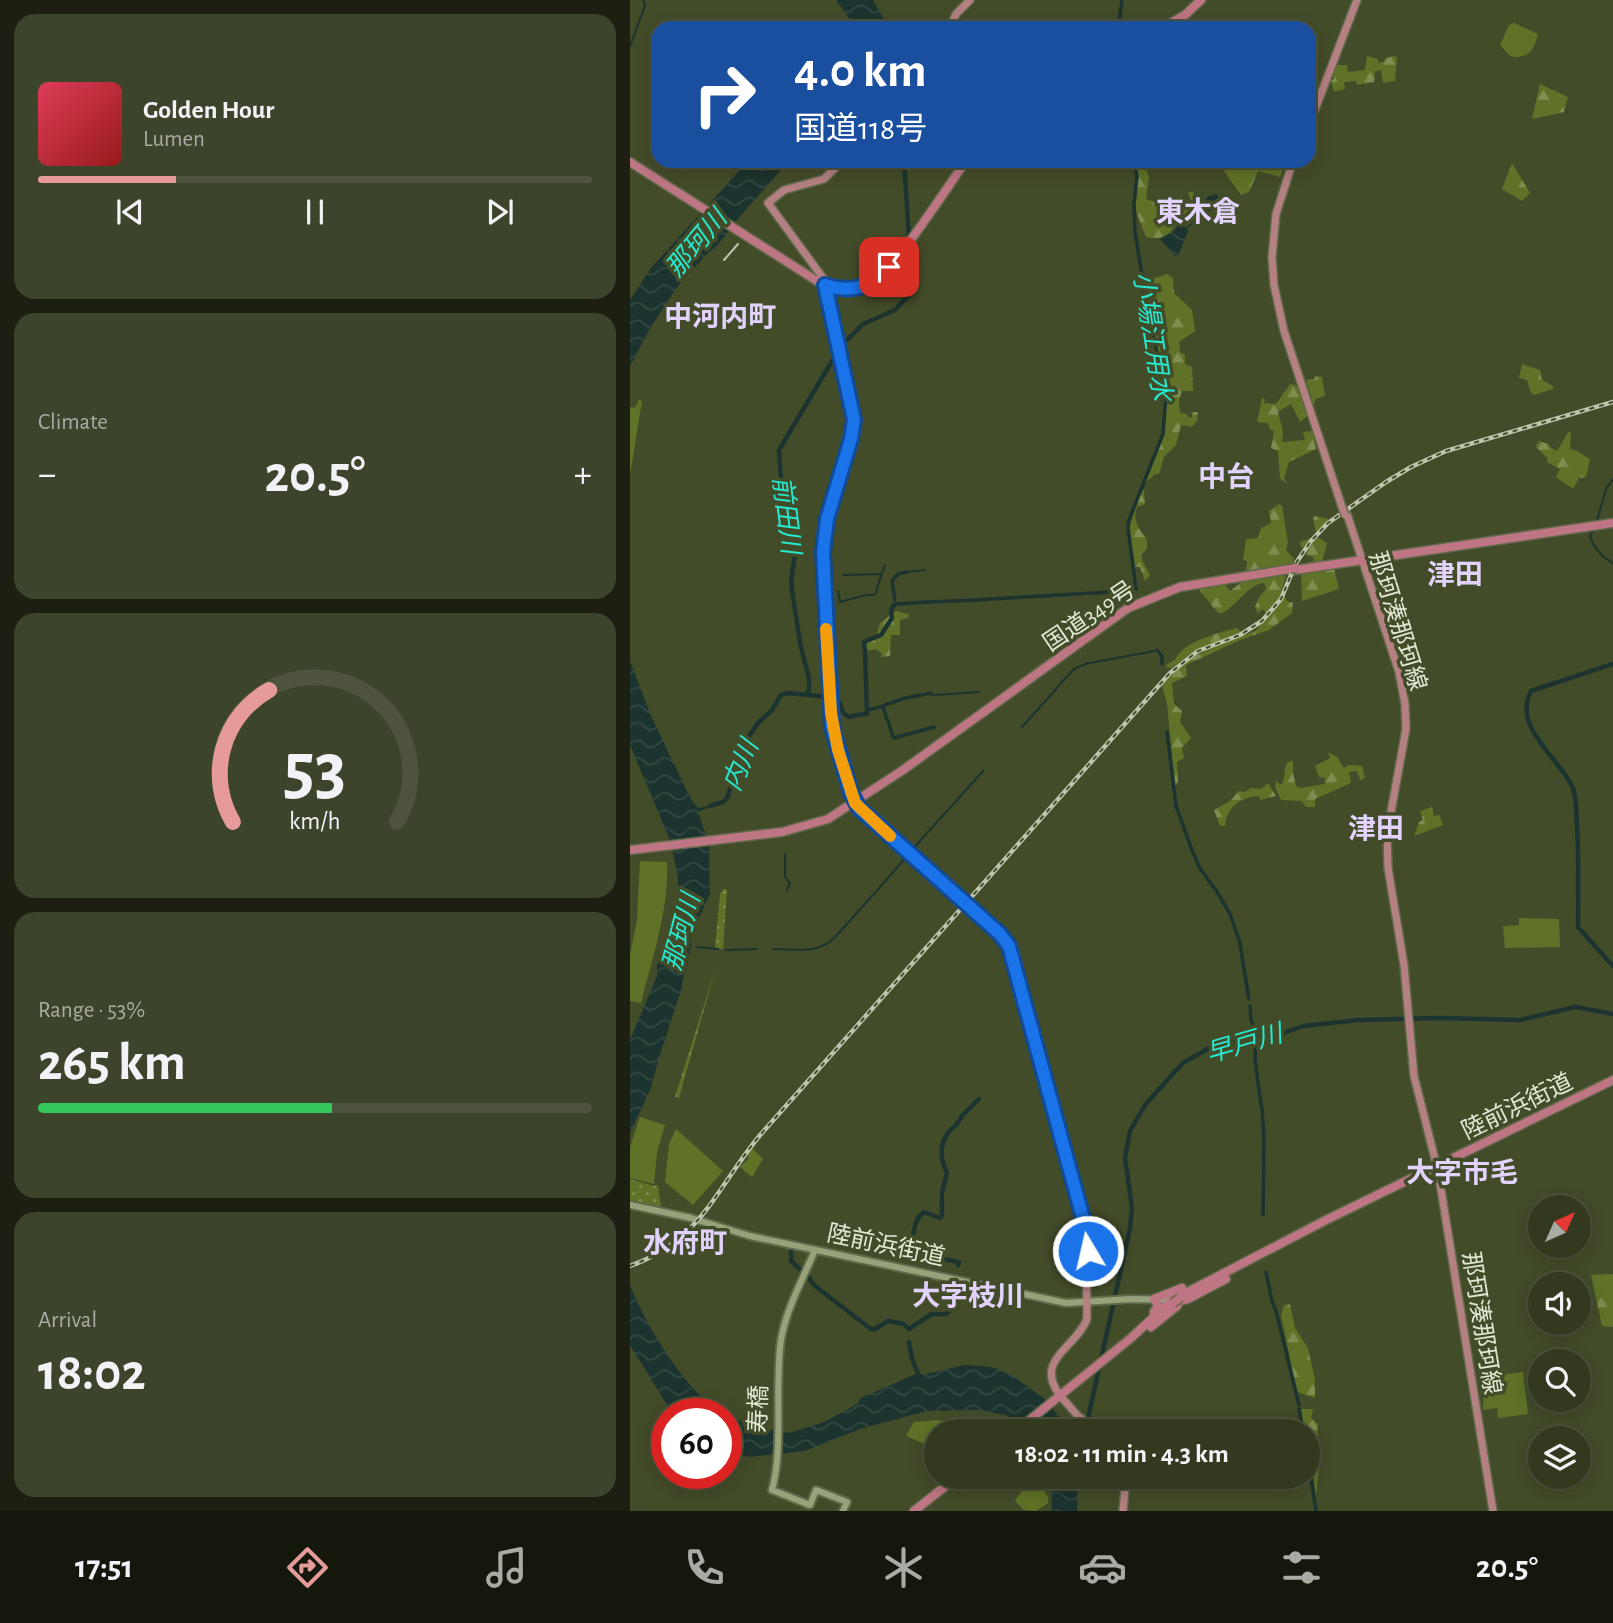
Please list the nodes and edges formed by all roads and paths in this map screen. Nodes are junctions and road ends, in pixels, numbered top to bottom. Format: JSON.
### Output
{"nodes":[{"id":1,"x":970,"y":0,"type":"edge"},
{"id":2,"x":1201,"y":0,"type":"edge"},
{"id":3,"x":1356,"y":0,"type":"edge"},
{"id":4,"x":953,"y":21,"type":"edge"},
{"id":5,"x":1174,"y":21,"type":"edge"},
{"id":6,"x":1316,"y":100,"type":"edge"},
{"id":7,"x":1316,"y":106,"type":"edge"},
{"id":8,"x":630,"y":163,"type":"edge"},
{"id":9,"x":835,"y":168,"type":"edge"},
{"id":10,"x":962,"y":168,"type":"edge"},
{"id":11,"x":1292,"y":168,"type":"edge"},
{"id":12,"x":825,"y":286,"type":"junction"},
{"id":13,"x":1613,"y":522,"type":"edge"},
{"id":14,"x":1361,"y":559,"type":"junction"},
{"id":15,"x":856,"y":804,"type":"junction"},
{"id":16,"x":630,"y":852,"type":"edge"},
{"id":17,"x":1613,"y":1082,"type":"edge"},
{"id":18,"x":1437,"y":1167,"type":"junction"},
{"id":19,"x":630,"y":1205,"type":"edge"},
{"id":20,"x":816,"y":1250,"type":"junction"},
{"id":21,"x":1247,"y":1264,"type":"junction"},
{"id":22,"x":1154,"y":1299,"type":"junction"},
{"id":23,"x":1176,"y":1300,"type":"junction"},
{"id":24,"x":1087,"y":1302,"type":"junction"},
{"id":25,"x":1132,"y":1340,"type":"junction"},
{"id":26,"x":1059,"y":1398,"type":"junction"},
{"id":27,"x":1033,"y":1419,"type":"edge"},
{"id":28,"x":1082,"y":1419,"type":"edge"},
{"id":29,"x":945,"y":1489,"type":"edge"},
{"id":30,"x":1125,"y":1489,"type":"edge"},
{"id":31,"x":843,"y":1511,"type":"edge"},
{"id":32,"x":916,"y":1511,"type":"edge"},
{"id":33,"x":1123,"y":1511,"type":"edge"},
{"id":34,"x":1493,"y":1511,"type":"edge"}],
"edges":[{"from":1,"to":4,"type":"main road"},
{"from":2,"to":5,"type":"highway"},
{"from":3,"to":6,"type":"main road"},
{"from":3,"to":7,"type":"main road"},
{"from":8,"to":12,"type":"highway"},
{"from":9,"to":12,"type":"main road"},
{"from":10,"to":12,"type":"highway"},
{"from":11,"to":14,"type":"main road","name":"那珂湊那珂線"},
{"from":12,"to":15,"type":"main road"},
{"from":13,"to":14,"type":"highway","name":"国道349号"},
{"from":14,"to":15,"type":"highway","name":"国道349号"},
{"from":14,"to":18,"type":"main road","name":"那珂湊那珂線"},
{"from":15,"to":16,"type":"highway","name":"国道349号"},
{"from":15,"to":24,"type":"main road"},
{"from":17,"to":18,"type":"highway","name":"陸前浜街道"},
{"from":18,"to":21,"type":"highway","name":"陸前浜街道"},
{"from":18,"to":34,"type":"main road","name":"那珂湊那珂線"},
{"from":19,"to":20,"type":"main road","name":"陸前浜街道"},
{"from":20,"to":24,"type":"main road","name":"陸前浜街道"},
{"from":20,"to":31,"type":"main road","name":"寿橋"},
{"from":21,"to":22,"type":"highway"},
{"from":21,"to":23,"type":"highway"},
{"from":22,"to":23,"type":"main road","name":"陸前浜街道"},
{"from":22,"to":24,"type":"main road","name":"陸前浜街道"},
{"from":22,"to":25,"type":"highway"},
{"from":23,"to":25,"type":"highway"},
{"from":24,"to":26,"type":"main road"},
{"from":25,"to":26,"type":"highway"},
{"from":26,"to":27,"type":"highway"},
{"from":26,"to":28,"type":"main road"},
{"from":29,"to":32,"type":"highway"},
{"from":30,"to":33,"type":"main road"}]}
